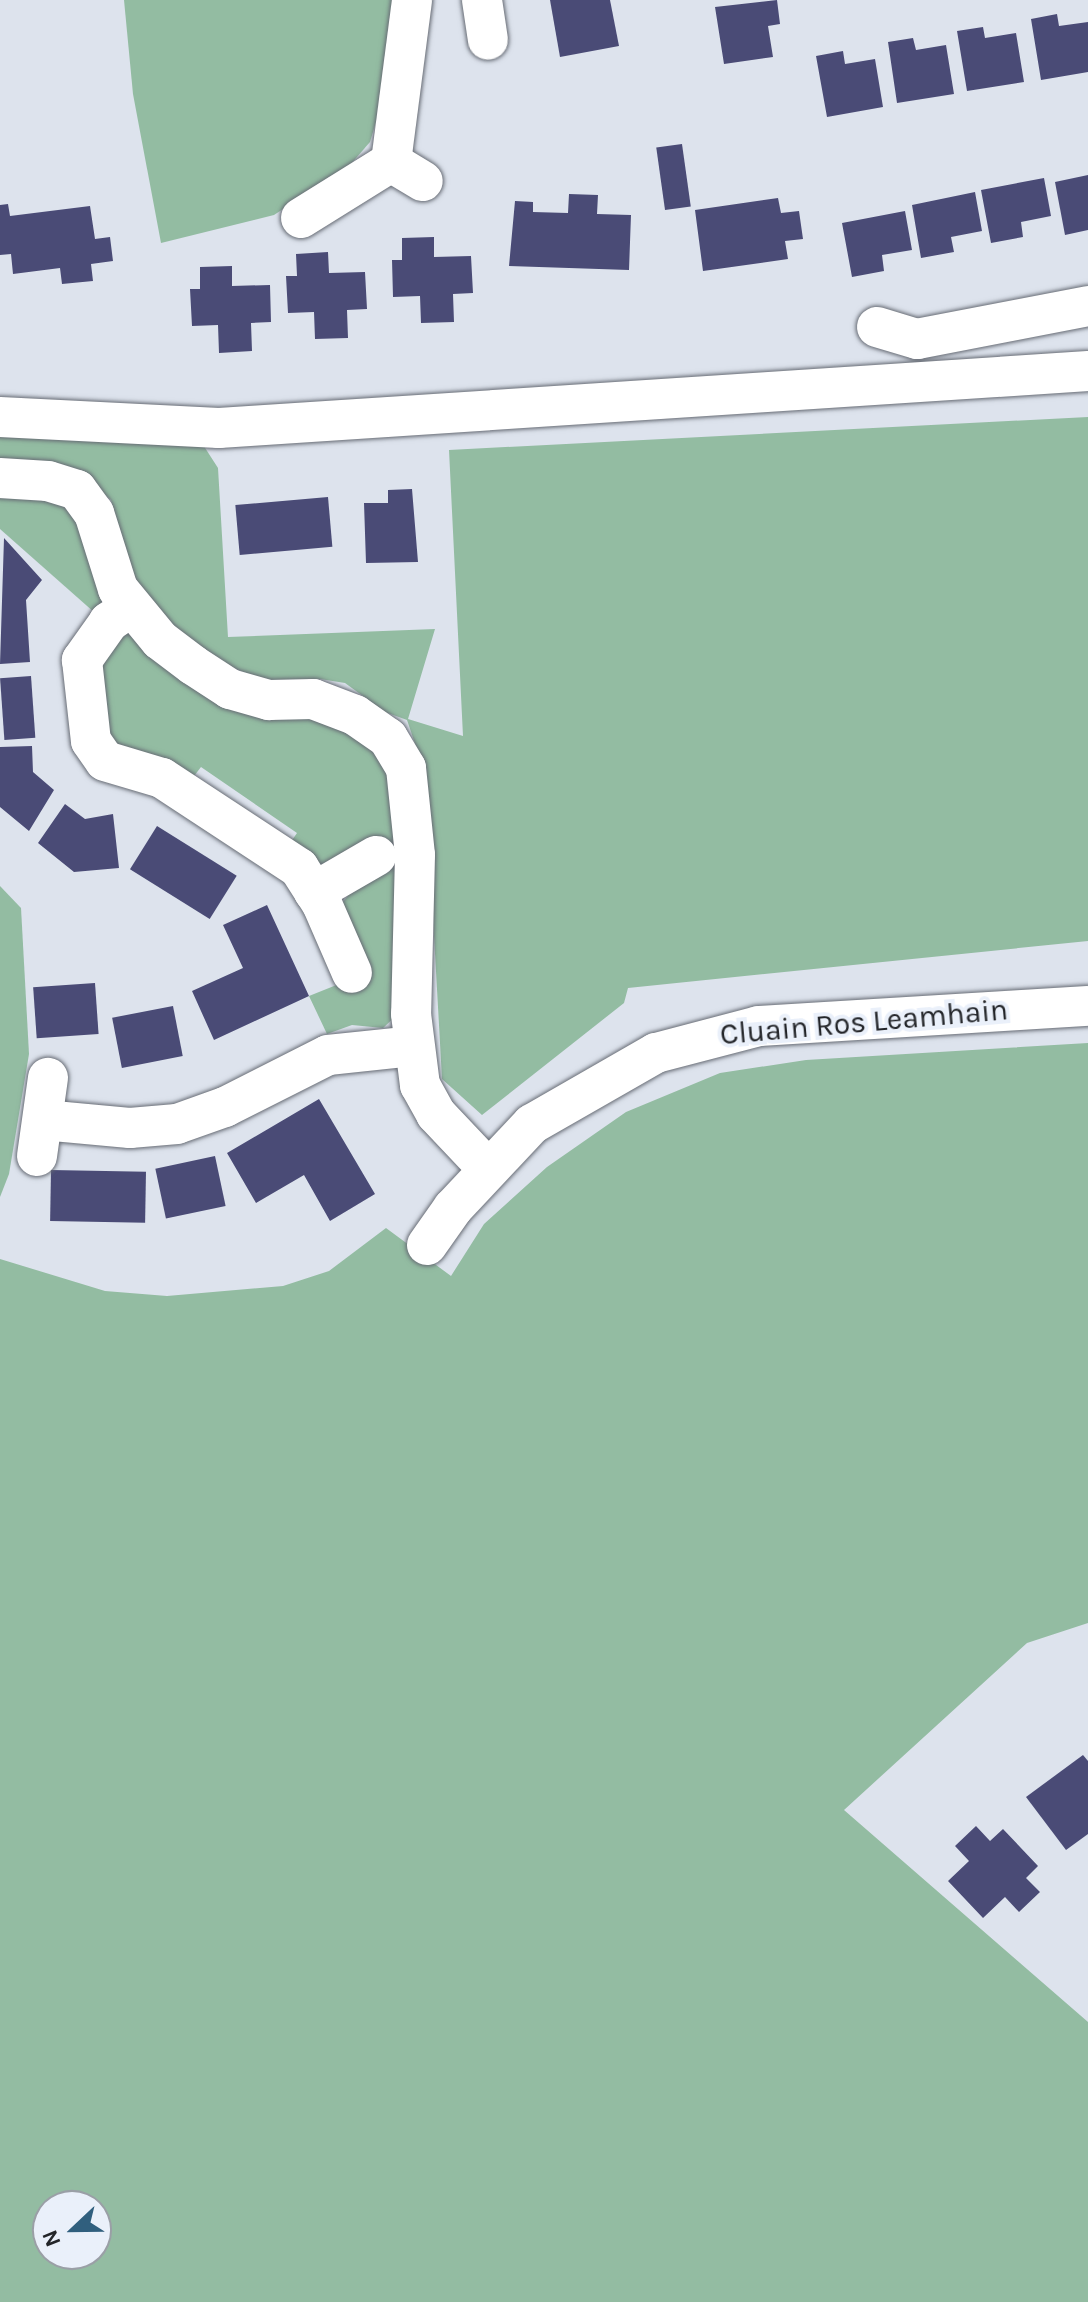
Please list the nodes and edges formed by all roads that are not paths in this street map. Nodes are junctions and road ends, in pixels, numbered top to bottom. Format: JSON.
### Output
{"nodes":[{"id":1,"x":412,"y":0,"type":"edge"},
{"id":2,"x":482,"y":0,"type":"edge"},
{"id":3,"x":488,"y":40,"type":"dead end"},
{"id":4,"x":301,"y":218,"type":"dead end"},
{"id":5,"x":1088,"y":306,"type":"edge"},
{"id":6,"x":877,"y":327,"type":"dead end"},
{"id":7,"x":1088,"y":371,"type":"edge"},
{"id":8,"x":0,"y":417,"type":"edge"},
{"id":9,"x":0,"y":478,"type":"edge"},
{"id":10,"x":131,"y":607,"type":"junction"},
{"id":11,"x":376,"y":856,"type":"dead end"},
{"id":12,"x":314,"y":892,"type":"junction"},
{"id":13,"x":352,"y":973,"type":"dead end"},
{"id":14,"x":1088,"y":1006,"type":"edge"},
{"id":15,"x":413,"y":1046,"type":"junction"},
{"id":16,"x":48,"y":1078,"type":"dead end"},
{"id":17,"x":488,"y":1169,"type":"junction"},
{"id":18,"x":427,"y":1245,"type":"dead end"}],
"edges":[{"from":1,"to":4,"type":"street"},
{"from":2,"to":3,"type":"street"},
{"from":5,"to":6,"type":"street"},
{"from":7,"to":8,"type":"street"},
{"from":9,"to":10,"type":"street"},
{"from":10,"to":12,"type":"street"},
{"from":10,"to":15,"type":"street"},
{"from":11,"to":12,"type":"street"},
{"from":12,"to":13,"type":"street"},
{"from":14,"to":17,"type":"street","name":"Cluain Ros Leamhain"},
{"from":15,"to":16,"type":"street"},
{"from":15,"to":17,"type":"street"},
{"from":17,"to":18,"type":"street","name":"Cluain Ros Leamhain"}]}
